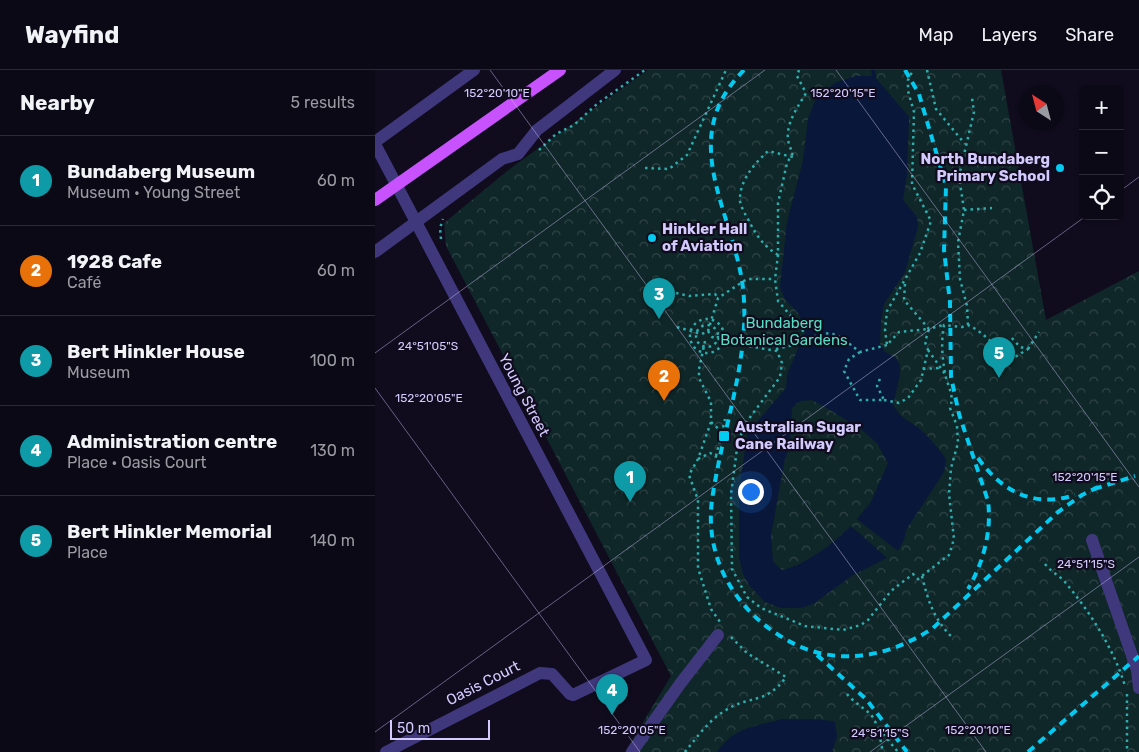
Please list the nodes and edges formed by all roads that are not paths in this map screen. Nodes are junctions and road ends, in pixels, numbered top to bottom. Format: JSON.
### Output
{"nodes":[{"id":1,"x":474,"y":70,"type":"edge"},
{"id":2,"x":560,"y":70,"type":"edge"},
{"id":3,"x":615,"y":70,"type":"edge"},
{"id":4,"x":375,"y":143,"type":"edge"},
{"id":5,"x":396,"y":185,"type":"junction"},
{"id":6,"x":375,"y":200,"type":"edge"},
{"id":7,"x":415,"y":223,"type":"junction"},
{"id":8,"x":375,"y":252,"type":"edge"},
{"id":9,"x":1091,"y":540,"type":"dead end"},
{"id":10,"x":722,"y":631,"type":"road end"},
{"id":11,"x":645,"y":660,"type":"joint"},
{"id":12,"x":1139,"y":688,"type":"edge"},
{"id":13,"x":387,"y":752,"type":"edge"},
{"id":14,"x":632,"y":752,"type":"edge"}],
"edges":[{"from":1,"to":4,"type":"street"},
{"from":2,"to":5,"type":"main road"},
{"from":3,"to":7,"type":"street"},
{"from":4,"to":5,"type":"street","name":"Young Street"},
{"from":5,"to":6,"type":"main road"},
{"from":5,"to":7,"type":"street","name":"Young Street"},
{"from":7,"to":8,"type":"street"},
{"from":7,"to":11,"type":"street","name":"Young Street"},
{"from":9,"to":12,"type":"street"},
{"from":10,"to":14,"type":"street"},
{"from":11,"to":13,"type":"street","name":"Oasis Court"}]}
